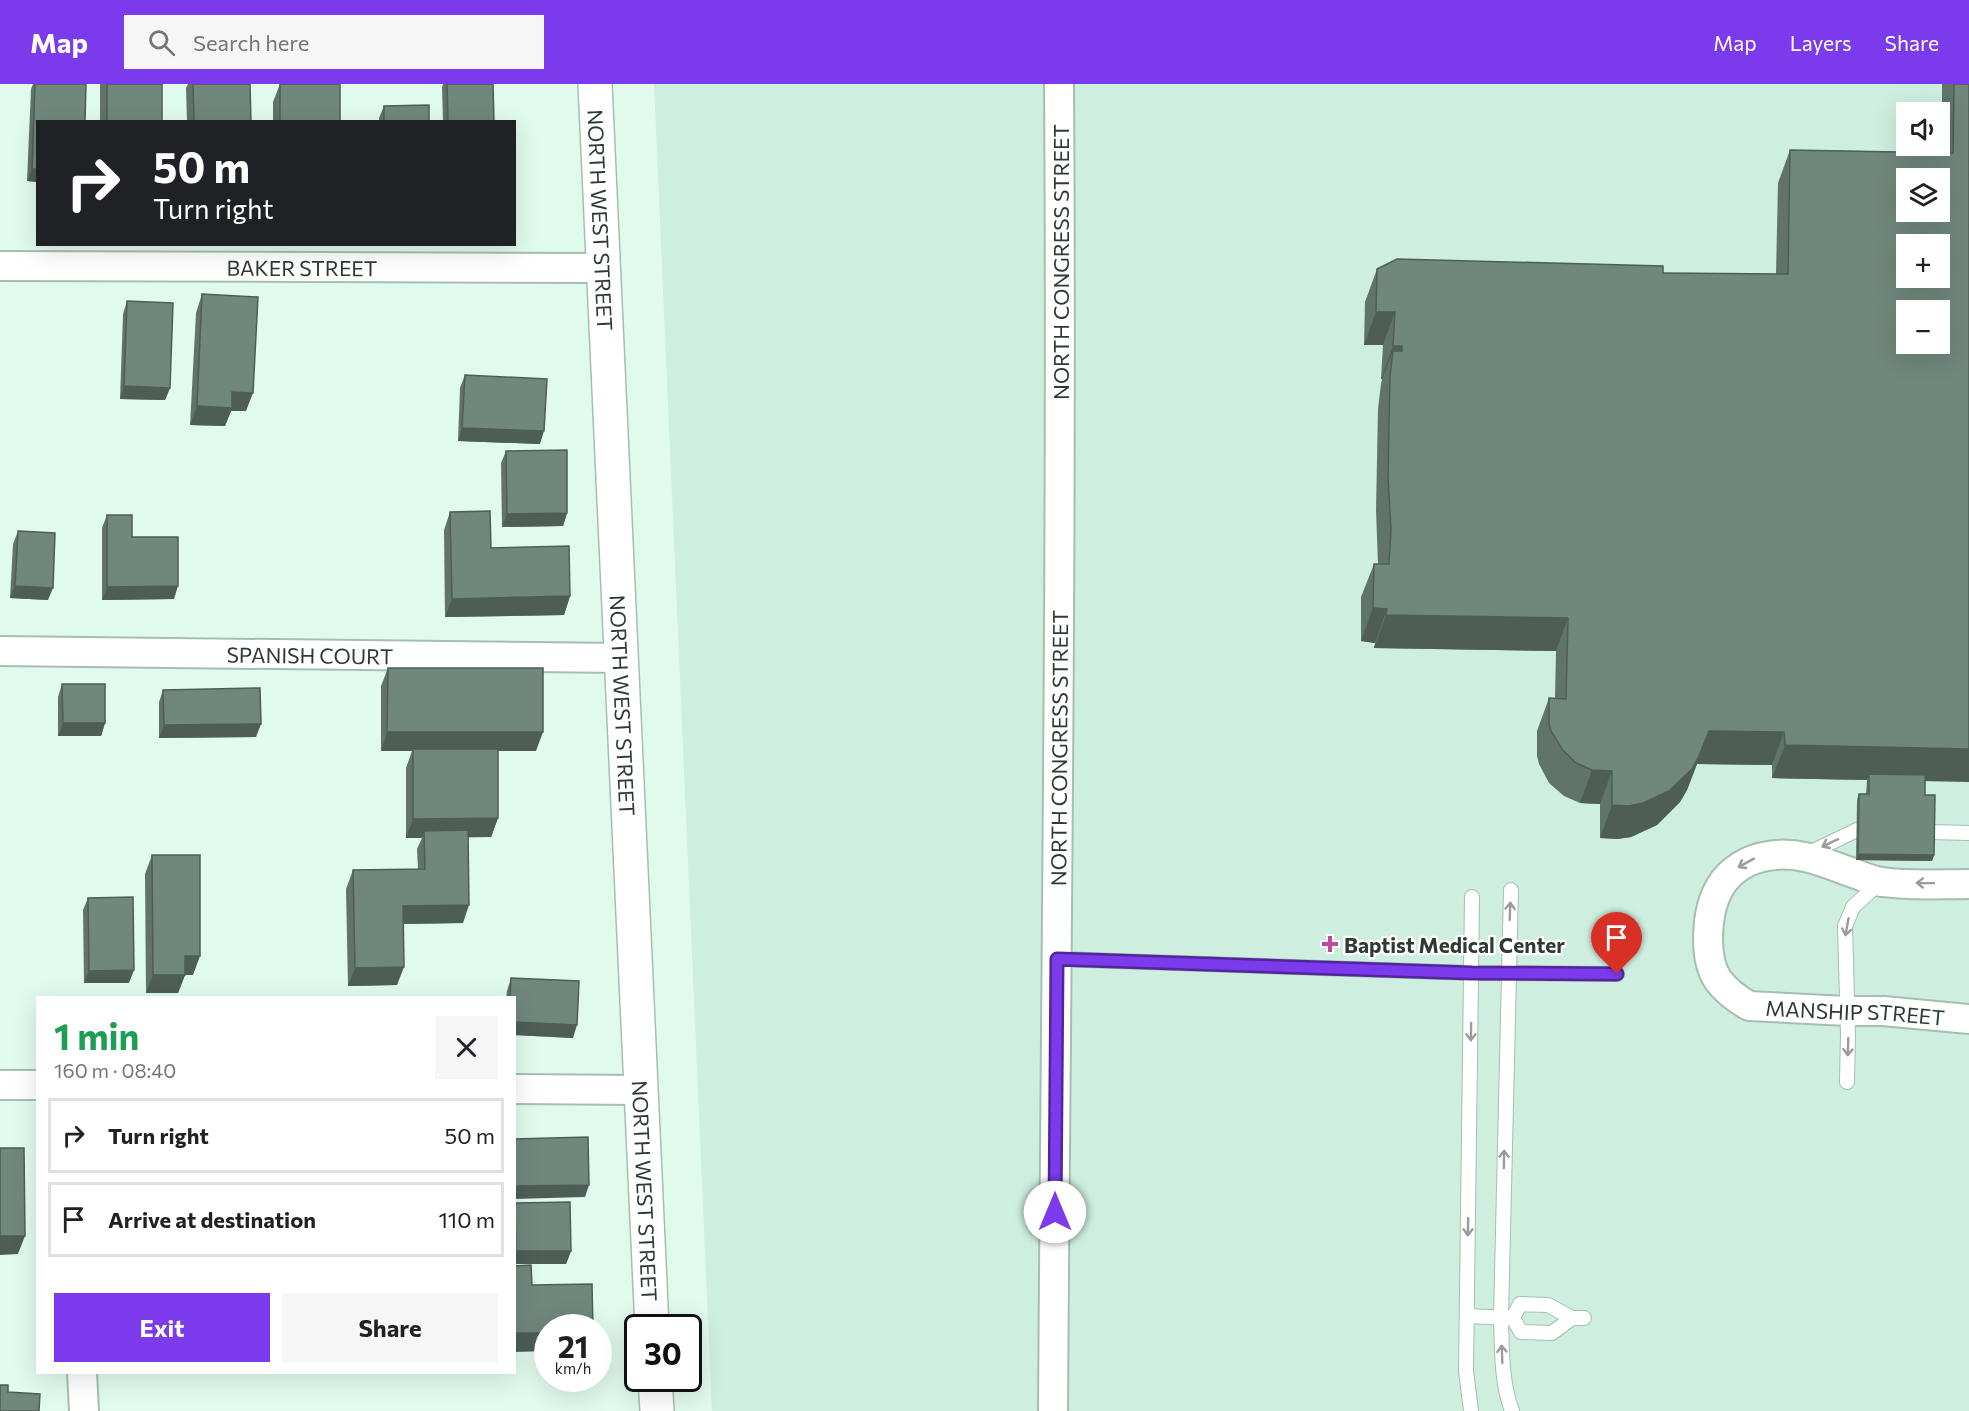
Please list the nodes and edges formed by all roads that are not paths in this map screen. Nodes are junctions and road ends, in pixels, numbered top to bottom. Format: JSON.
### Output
{"nodes":[{"id":1,"x":595,"y":84,"type":"edge"},
{"id":2,"x":1059,"y":84,"type":"edge"},
{"id":3,"x":0,"y":266,"type":"edge"},
{"id":4,"x":603,"y":268,"type":"junction"},
{"id":5,"x":0,"y":651,"type":"edge"},
{"id":6,"x":621,"y":658,"type":"junction"},
{"id":7,"x":1857,"y":830,"type":"edge"},
{"id":8,"x":1932,"y":832,"type":"edge"},
{"id":9,"x":1969,"y":833,"type":"edge"},
{"id":10,"x":1803,"y":855,"type":"junction"},
{"id":11,"x":1880,"y":882,"type":"junction"},
{"id":12,"x":1969,"y":884,"type":"edge"},
{"id":13,"x":1511,"y":890,"type":"dead end"},
{"id":14,"x":1472,"y":897,"type":"dead end"},
{"id":15,"x":1057,"y":959,"type":"junction"},
{"id":16,"x":1472,"y":973,"type":"junction"},
{"id":17,"x":1508,"y":974,"type":"junction"},
{"id":18,"x":1617,"y":974,"type":"dead end"},
{"id":19,"x":1847,"y":1011,"type":"junction"},
{"id":20,"x":1969,"y":1019,"type":"edge"},
{"id":21,"x":1847,"y":1082,"type":"dead end"},
{"id":22,"x":0,"y":1085,"type":"edge"},
{"id":23,"x":36,"y":1085,"type":"edge"},
{"id":24,"x":516,"y":1089,"type":"edge"},
{"id":25,"x":640,"y":1090,"type":"junction"},
{"id":26,"x":651,"y":1314,"type":"edge"},
{"id":27,"x":1467,"y":1316,"type":"junction"},
{"id":28,"x":1507,"y":1317,"type":"junction"},
{"id":29,"x":82,"y":1374,"type":"edge"},
{"id":30,"x":656,"y":1392,"type":"edge"},
{"id":31,"x":84,"y":1411,"type":"edge"},
{"id":32,"x":657,"y":1411,"type":"edge"},
{"id":33,"x":1053,"y":1411,"type":"edge"},
{"id":34,"x":1471,"y":1411,"type":"edge"},
{"id":35,"x":1512,"y":1411,"type":"edge"}],
"edges":[{"from":1,"to":4,"type":"street","name":"NORTH WEST STREET"},
{"from":2,"to":15,"type":"street","name":"NORTH CONGRESS STREET"},
{"from":3,"to":4,"type":"street","name":"BAKER STREET"},
{"from":4,"to":6,"type":"street","name":"NORTH WEST STREET"},
{"from":5,"to":6,"type":"street","name":"SPANISH COURT"},
{"from":6,"to":25,"type":"street","name":"NORTH WEST STREET"},
{"from":7,"to":10,"type":"lane","one_way":true},
{"from":8,"to":9,"type":"lane"},
{"from":10,"to":11,"type":"street","name":"MANSHIP STREET"},
{"from":10,"to":19,"type":"street","name":"MANSHIP STREET","one_way":true},
{"from":12,"to":11,"type":"street","name":"MANSHIP STREET","one_way":true},
{"from":11,"to":19,"type":"lane","one_way":true},
{"from":17,"to":13,"type":"lane","one_way":true},
{"from":14,"to":16,"type":"lane"},
{"from":15,"to":16,"type":"lane"},
{"from":15,"to":33,"type":"street","name":"NORTH CONGRESS STREET"},
{"from":16,"to":17,"type":"lane"},
{"from":16,"to":27,"type":"lane","one_way":true},
{"from":17,"to":18,"type":"lane"},
{"from":28,"to":17,"type":"lane","one_way":true},
{"from":19,"to":20,"type":"street","name":"MANSHIP STREET"},
{"from":19,"to":21,"type":"lane","one_way":true},
{"from":22,"to":23,"type":"street"},
{"from":24,"to":25,"type":"street"},
{"from":25,"to":26,"type":"street","name":"NORTH WEST STREET"},
{"from":27,"to":28,"type":"lane"},
{"from":27,"to":34,"type":"lane"},
{"from":28,"to":28,"type":"lane"},
{"from":35,"to":28,"type":"lane","one_way":true},
{"from":29,"to":31,"type":"street"},
{"from":30,"to":32,"type":"street"}]}
